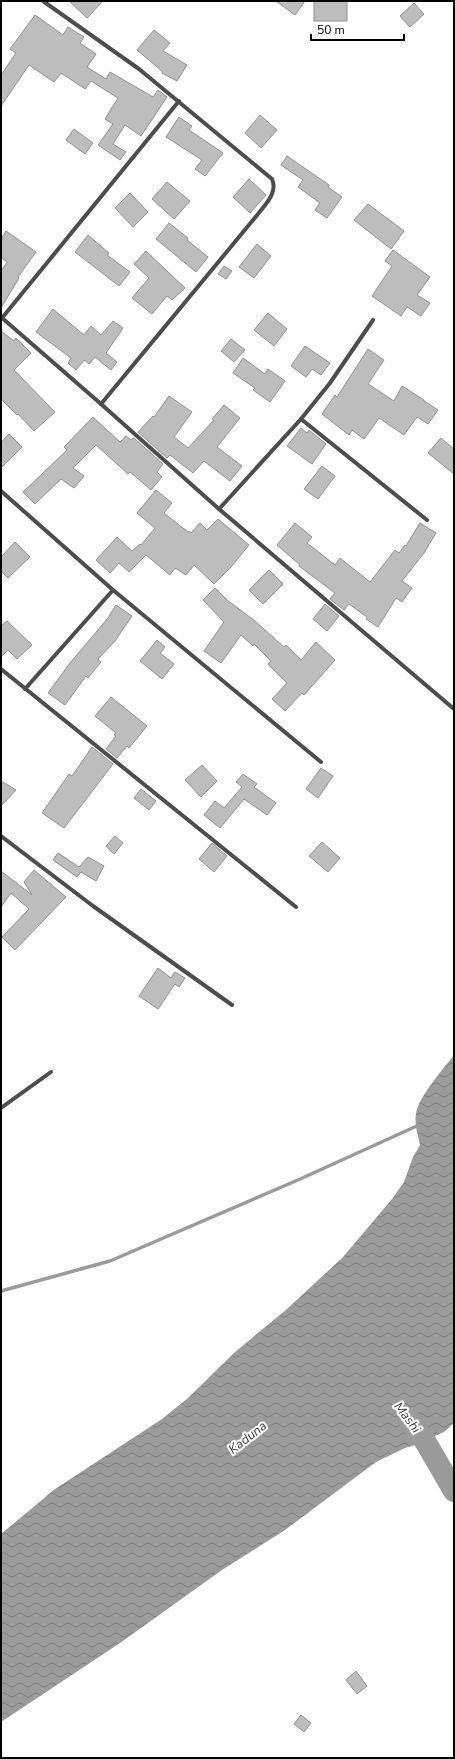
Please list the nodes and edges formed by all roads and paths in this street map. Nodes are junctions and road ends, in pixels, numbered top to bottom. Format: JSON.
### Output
{"nodes":[{"id":1,"x":43,"y":1,"type":"edge"},
{"id":2,"x":179,"y":101,"type":"junction"},
{"id":3,"x":2,"y":318,"type":"edge"},
{"id":4,"x":373,"y":320,"type":"dead end"},
{"id":5,"x":102,"y":404,"type":"junction"},
{"id":6,"x":301,"y":419,"type":"junction"},
{"id":7,"x":1,"y":491,"type":"edge"},
{"id":8,"x":219,"y":510,"type":"junction"},
{"id":9,"x":427,"y":520,"type":"dead end"},
{"id":10,"x":113,"y":590,"type":"junction"},
{"id":11,"x":1,"y":669,"type":"edge"},
{"id":12,"x":24,"y":689,"type":"junction"},
{"id":13,"x":454,"y":709,"type":"edge"},
{"id":14,"x":321,"y":762,"type":"dead end"},
{"id":15,"x":1,"y":836,"type":"edge"},
{"id":16,"x":296,"y":907,"type":"dead end"},
{"id":17,"x":232,"y":1005,"type":"dead end"},
{"id":18,"x":51,"y":1072,"type":"dead end"},
{"id":19,"x":1,"y":1108,"type":"edge"}],
"edges":[{"from":1,"to":2,"type":"street"},
{"from":2,"to":3,"type":"street"},
{"from":2,"to":5,"type":"street"},
{"from":3,"to":5,"type":"street"},
{"from":4,"to":6,"type":"street"},
{"from":5,"to":8,"type":"street"},
{"from":6,"to":8,"type":"street"},
{"from":6,"to":9,"type":"street"},
{"from":7,"to":10,"type":"street"},
{"from":8,"to":13,"type":"street"},
{"from":10,"to":12,"type":"street"},
{"from":10,"to":14,"type":"street"},
{"from":11,"to":12,"type":"street"},
{"from":12,"to":16,"type":"street"},
{"from":15,"to":17,"type":"street"},
{"from":18,"to":19,"type":"street"}]}
